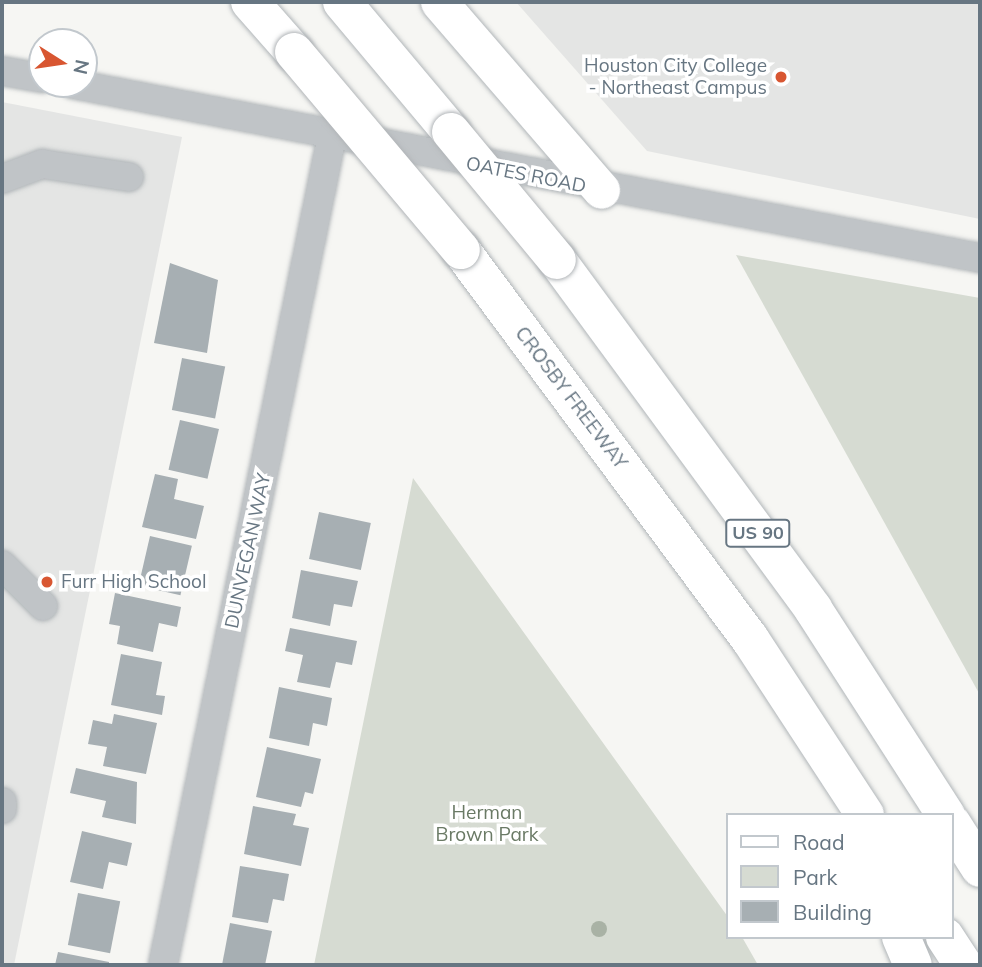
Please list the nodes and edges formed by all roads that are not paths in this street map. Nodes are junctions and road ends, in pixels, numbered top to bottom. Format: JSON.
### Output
{"nodes":[{"id":1,"x":250,"y":2,"type":"edge"},
{"id":2,"x":342,"y":2,"type":"edge"},
{"id":3,"x":439,"y":2,"type":"edge"},
{"id":4,"x":2,"y":71,"type":"edge"},
{"id":5,"x":28,"y":76,"type":"edge"},
{"id":6,"x":98,"y":89,"type":"edge"},
{"id":7,"x":332,"y":136,"type":"junction"},
{"id":8,"x":129,"y":177,"type":"dead end"},
{"id":9,"x":2,"y":179,"type":"edge"},
{"id":10,"x":601,"y":190,"type":"junction"},
{"id":11,"x":980,"y":258,"type":"edge"},
{"id":12,"x":2,"y":565,"type":"edge"},
{"id":13,"x":43,"y":606,"type":"dead end"},
{"id":14,"x":821,"y":748,"type":"junction"},
{"id":15,"x":2,"y":802,"type":"edge"},
{"id":16,"x":2,"y":809,"type":"edge"},
{"id":17,"x":848,"y":813,"type":"edge"},
{"id":18,"x":864,"y":813,"type":"edge"},
{"id":19,"x":945,"y":813,"type":"edge"},
{"id":20,"x":954,"y":827,"type":"edge"},
{"id":21,"x":980,"y":868,"type":"edge"},
{"id":22,"x":902,"y":939,"type":"edge"},
{"id":23,"x":946,"y":939,"type":"edge"},
{"id":24,"x":163,"y":965,"type":"edge"},
{"id":25,"x":913,"y":965,"type":"edge"},
{"id":26,"x":963,"y":965,"type":"edge"}],
"edges":[{"from":1,"to":14,"type":"highway","name":"CROSBY FREEWAY","bridge":true},
{"from":2,"to":19,"type":"highway","number":"US 90","bridge":true},
{"from":3,"to":10,"type":"main road"},
{"from":4,"to":5,"type":"street"},
{"from":6,"to":7,"type":"street","name":"OATES ROAD"},
{"from":7,"to":10,"type":"street","name":"OATES ROAD"},
{"from":7,"to":24,"type":"street","name":"DUNVEGAN WAY"},
{"from":8,"to":9,"type":"street"},
{"from":10,"to":11,"type":"street","name":"OATES ROAD"},
{"from":12,"to":13,"type":"street"},
{"from":14,"to":17,"type":"highway"},
{"from":14,"to":18,"type":"highway","name":"CROSBY FREEWAY"},
{"from":15,"to":16,"type":"street"},
{"from":20,"to":21,"type":"highway"},
{"from":22,"to":25,"type":"highway"},
{"from":23,"to":26,"type":"highway"}]}
